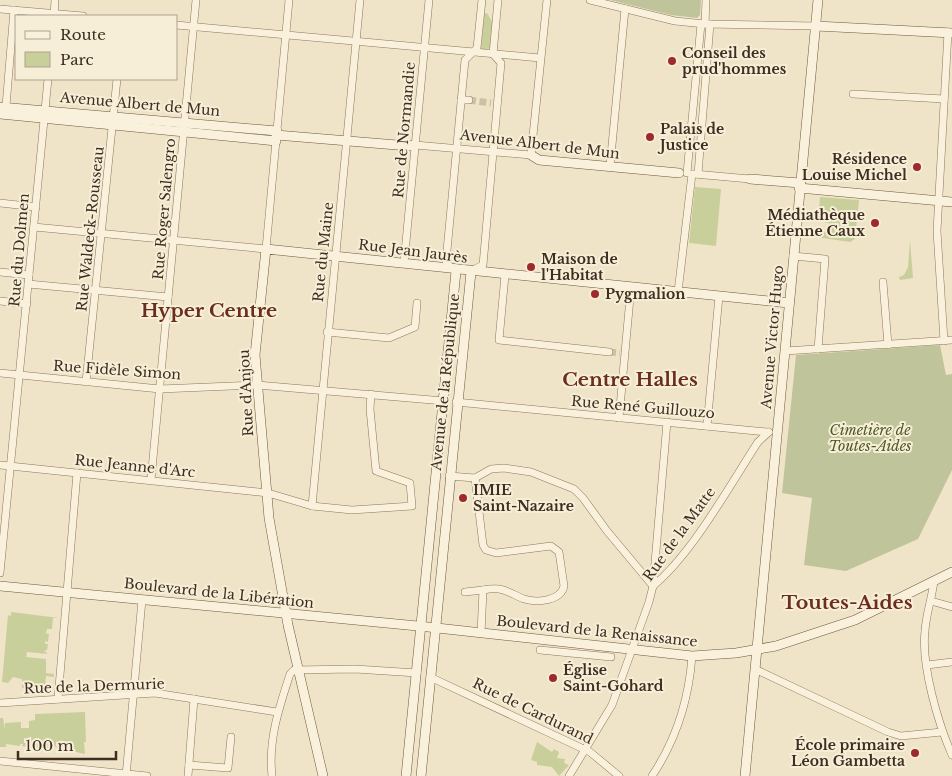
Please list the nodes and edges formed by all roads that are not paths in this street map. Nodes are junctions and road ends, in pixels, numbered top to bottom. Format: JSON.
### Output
{"nodes":[{"id":1,"x":55,"y":0,"type":"edge"},
{"id":2,"x":196,"y":0,"type":"edge"},
{"id":3,"x":289,"y":0,"type":"edge"},
{"id":4,"x":360,"y":0,"type":"edge"},
{"id":5,"x":429,"y":0,"type":"edge"},
{"id":6,"x":482,"y":0,"type":"edge"},
{"id":7,"x":498,"y":0,"type":"edge"},
{"id":8,"x":547,"y":0,"type":"edge"},
{"id":9,"x":590,"y":0,"type":"edge"},
{"id":10,"x":706,"y":0,"type":"edge"},
{"id":11,"x":818,"y":0,"type":"edge"},
{"id":12,"x":0,"y":9,"type":"edge"},
{"id":13,"x":625,"y":9,"type":"junction"},
{"id":14,"x":14,"y":10,"type":"junction"},
{"id":15,"x":54,"y":15,"type":"edge"},
{"id":16,"x":705,"y":24,"type":"junction"},
{"id":17,"x":178,"y":25,"type":"edge"},
{"id":18,"x":193,"y":26,"type":"junction"},
{"id":19,"x":816,"y":26,"type":"junction"},
{"id":20,"x":950,"y":33,"type":"edge"},
{"id":21,"x":283,"y":34,"type":"junction"},
{"id":22,"x":356,"y":41,"type":"junction"},
{"id":23,"x":424,"y":48,"type":"junction"},
{"id":24,"x":475,"y":52,"type":"junction"},
{"id":25,"x":493,"y":54,"type":"junction"},
{"id":26,"x":540,"y":58,"type":"junction"},
{"id":27,"x":48,"y":80,"type":"edge"},
{"id":28,"x":117,"y":80,"type":"edge"},
{"id":29,"x":853,"y":94,"type":"dead end"},
{"id":30,"x":944,"y":99,"type":"junction"},
{"id":31,"x":2,"y":110,"type":"edge"},
{"id":32,"x":45,"y":110,"type":"junction"},
{"id":33,"x":113,"y":116,"type":"junction"},
{"id":34,"x":0,"y":118,"type":"edge"},
{"id":35,"x":44,"y":120,"type":"junction"},
{"id":36,"x":184,"y":122,"type":"junction"},
{"id":37,"x":112,"y":126,"type":"junction"},
{"id":38,"x":184,"y":132,"type":"junction"},
{"id":39,"x":276,"y":135,"type":"junction"},
{"id":40,"x":346,"y":141,"type":"junction"},
{"id":41,"x":415,"y":145,"type":"junction"},
{"id":42,"x":456,"y":148,"type":"junction"},
{"id":43,"x":494,"y":152,"type":"junction"},
{"id":44,"x":531,"y":155,"type":"junction"},
{"id":45,"x":610,"y":166,"type":"junction"},
{"id":46,"x":689,"y":173,"type":"junction"},
{"id":47,"x":750,"y":179,"type":"joint"},
{"id":48,"x":800,"y":186,"type":"junction"},
{"id":49,"x":939,"y":201,"type":"junction"},
{"id":50,"x":952,"y":202,"type":"edge"},
{"id":51,"x":0,"y":203,"type":"edge"},
{"id":52,"x":36,"y":206,"type":"junction"},
{"id":53,"x":34,"y":227,"type":"junction"},
{"id":54,"x":102,"y":233,"type":"junction"},
{"id":55,"x":173,"y":240,"type":"junction"},
{"id":56,"x":266,"y":249,"type":"junction"},
{"id":57,"x":335,"y":256,"type":"junction"},
{"id":58,"x":793,"y":256,"type":"junction"},
{"id":59,"x":404,"y":263,"type":"junction"},
{"id":60,"x":453,"y":269,"type":"junction"},
{"id":61,"x":0,"y":272,"type":"edge"},
{"id":62,"x":471,"y":272,"type":"junction"},
{"id":63,"x":29,"y":275,"type":"junction"},
{"id":64,"x":505,"y":275,"type":"junction"},
{"id":65,"x":882,"y":282,"type":"dead end"},
{"id":66,"x":28,"y":284,"type":"junction"},
{"id":67,"x":631,"y":287,"type":"junction"},
{"id":68,"x":97,"y":290,"type":"junction"},
{"id":69,"x":678,"y":292,"type":"junction"},
{"id":70,"x":719,"y":296,"type":"junction"},
{"id":71,"x":168,"y":297,"type":"junction"},
{"id":72,"x":0,"y":301,"type":"edge"},
{"id":73,"x":417,"y":303,"type":"dead end"},
{"id":74,"x":789,"y":303,"type":"junction"},
{"id":75,"x":26,"y":304,"type":"junction"},
{"id":76,"x":327,"y":332,"type":"junction"},
{"id":77,"x":948,"y":340,"type":"edge"},
{"id":78,"x":888,"y":345,"type":"junction"},
{"id":79,"x":818,"y":349,"type":"junction"},
{"id":80,"x":784,"y":351,"type":"junction"},
{"id":81,"x":609,"y":352,"type":"tunnel mouth"},
{"id":82,"x":0,"y":373,"type":"edge"},
{"id":83,"x":20,"y":375,"type":"junction"},
{"id":84,"x":86,"y":382,"type":"junction"},
{"id":85,"x":257,"y":384,"type":"junction"},
{"id":86,"x":160,"y":389,"type":"junction"},
{"id":87,"x":322,"y":390,"type":"junction"},
{"id":88,"x":371,"y":394,"type":"junction"},
{"id":89,"x":444,"y":401,"type":"junction"},
{"id":90,"x":456,"y":402,"type":"junction"},
{"id":91,"x":619,"y":418,"type":"junction"},
{"id":92,"x":667,"y":422,"type":"junction"},
{"id":93,"x":707,"y":426,"type":"junction"},
{"id":94,"x":767,"y":432,"type":"junction"},
{"id":95,"x":777,"y":432,"type":"junction"},
{"id":96,"x":0,"y":465,"type":"edge"},
{"id":97,"x":10,"y":466,"type":"junction"},
{"id":98,"x":77,"y":473,"type":"junction"},
{"id":99,"x":449,"y":476,"type":"junction"},
{"id":100,"x":475,"y":478,"type":"junction"},
{"id":101,"x":151,"y":480,"type":"junction"},
{"id":102,"x":268,"y":493,"type":"junction"},
{"id":103,"x":312,"y":506,"type":"junction"},
{"id":104,"x":952,"y":572,"type":"edge"},
{"id":105,"x":0,"y":573,"type":"edge"},
{"id":106,"x":934,"y":581,"type":"junction"},
{"id":107,"x":0,"y":586,"type":"edge"},
{"id":108,"x":653,"y":586,"type":"junction"},
{"id":109,"x":483,"y":590,"type":"junction"},
{"id":110,"x":465,"y":592,"type":"dead end"},
{"id":111,"x":67,"y":593,"type":"junction"},
{"id":112,"x":142,"y":600,"type":"junction"},
{"id":113,"x":931,"y":601,"type":"junction"},
{"id":114,"x":952,"y":607,"type":"edge"},
{"id":115,"x":286,"y":614,"type":"junction"},
{"id":116,"x":421,"y":627,"type":"junction"},
{"id":117,"x":435,"y":628,"type":"junction"},
{"id":118,"x":481,"y":633,"type":"junction"},
{"id":119,"x":634,"y":649,"type":"junction"},
{"id":120,"x":540,"y":650,"type":"dead end"},
{"id":121,"x":757,"y":650,"type":"junction"},
{"id":122,"x":692,"y":656,"type":"junction"},
{"id":123,"x":611,"y":657,"type":"dead end"},
{"id":124,"x":952,"y":662,"type":"edge"},
{"id":125,"x":927,"y":665,"type":"junction"},
{"id":126,"x":298,"y":668,"type":"junction"},
{"id":127,"x":755,"y":669,"type":"junction"},
{"id":128,"x":417,"y":673,"type":"junction"},
{"id":129,"x":430,"y":677,"type":"junction"},
{"id":130,"x":134,"y":694,"type":"junction"},
{"id":131,"x":58,"y":699,"type":"junction"},
{"id":132,"x":194,"y":699,"type":"junction"},
{"id":133,"x":0,"y":703,"type":"edge"},
{"id":134,"x":277,"y":712,"type":"junction"},
{"id":135,"x":942,"y":732,"type":"junction"},
{"id":136,"x":231,"y":737,"type":"dead end"},
{"id":137,"x":586,"y":750,"type":"junction"},
{"id":138,"x":952,"y":754,"type":"edge"},
{"id":139,"x":0,"y":761,"type":"edge"},
{"id":140,"x":189,"y":765,"type":"junction"},
{"id":141,"x":53,"y":767,"type":"junction"},
{"id":142,"x":126,"y":775,"type":"edge"},
{"id":143,"x":53,"y":776,"type":"edge"},
{"id":144,"x":147,"y":776,"type":"edge"},
{"id":145,"x":188,"y":776,"type":"edge"},
{"id":146,"x":272,"y":776,"type":"edge"},
{"id":147,"x":323,"y":776,"type":"edge"},
{"id":148,"x":406,"y":776,"type":"edge"},
{"id":149,"x":421,"y":776,"type":"edge"},
{"id":150,"x":569,"y":776,"type":"edge"},
{"id":151,"x":619,"y":776,"type":"edge"},
{"id":152,"x":652,"y":776,"type":"edge"},
{"id":153,"x":745,"y":776,"type":"edge"}],
"edges":[{"from":1,"to":15,"type":"street"},
{"from":2,"to":18,"type":"street","name":"Rue Roger Salengro"},
{"from":3,"to":21,"type":"street","name":"Rue d'Anjou"},
{"from":4,"to":22,"type":"street","name":"Rue du Maine"},
{"from":5,"to":23,"type":"street","name":"Rue de Normandie"},
{"from":6,"to":24,"type":"street","name":"Avenue de la République"},
{"from":7,"to":25,"type":"street","name":"Avenue de la République"},
{"from":8,"to":26,"type":"street"},
{"from":9,"to":13,"type":"street"},
{"from":10,"to":16,"type":"street"},
{"from":11,"to":19,"type":"street","name":"Avenue Victor Hugo"},
{"from":12,"to":14,"type":"street"},
{"from":13,"to":16,"type":"street"},
{"from":13,"to":45,"type":"street"},
{"from":14,"to":15,"type":"street"},
{"from":14,"to":31,"type":"street"},
{"from":16,"to":19,"type":"street"},
{"from":16,"to":46,"type":"street"},
{"from":16,"to":46,"type":"street"},
{"from":17,"to":18,"type":"street"},
{"from":18,"to":21,"type":"street"},
{"from":18,"to":36,"type":"street","name":"Rue Roger Salengro"},
{"from":19,"to":20,"type":"street"},
{"from":19,"to":48,"type":"street","name":"Avenue Victor Hugo"},
{"from":20,"to":30,"type":"street"},
{"from":21,"to":22,"type":"street"},
{"from":21,"to":39,"type":"street","name":"Rue d'Anjou"},
{"from":22,"to":23,"type":"street"},
{"from":22,"to":40,"type":"street","name":"Rue du Maine"},
{"from":23,"to":24,"type":"street"},
{"from":23,"to":41,"type":"street","name":"Rue de Normandie"},
{"from":24,"to":25,"type":"street"},
{"from":24,"to":42,"type":"street","name":"Avenue de la République"},
{"from":25,"to":26,"type":"street"},
{"from":25,"to":43,"type":"street","name":"Avenue de la République"},
{"from":26,"to":44,"type":"street"},
{"from":27,"to":32,"type":"street","name":"Rue du Dolmen"},
{"from":28,"to":33,"type":"street","name":"Rue Waldeck-Rousseau"},
{"from":29,"to":30,"type":"street"},
{"from":30,"to":49,"type":"street"},
{"from":31,"to":32,"type":"street","name":"Avenue Albert de Mun"},
{"from":31,"to":34,"type":"street"},
{"from":31,"to":35,"type":"street","name":"Avenue Albert de Mun"},
{"from":32,"to":33,"type":"street","name":"Avenue Albert de Mun"},
{"from":32,"to":35,"type":"street","name":"Rue du Dolmen"},
{"from":33,"to":36,"type":"street","name":"Avenue Albert de Mun"},
{"from":33,"to":37,"type":"street","name":"Rue Waldeck-Rousseau"},
{"from":35,"to":37,"type":"street","name":"Avenue Albert de Mun"},
{"from":35,"to":52,"type":"street","name":"Rue du Dolmen"},
{"from":36,"to":38,"type":"street","name":"Rue Roger Salengro"},
{"from":36,"to":39,"type":"street","name":"Avenue Albert de Mun"},
{"from":37,"to":38,"type":"street","name":"Avenue Albert de Mun"},
{"from":37,"to":54,"type":"street","name":"Rue Waldeck-Rousseau"},
{"from":38,"to":39,"type":"street","name":"Avenue Albert de Mun"},
{"from":38,"to":55,"type":"street","name":"Rue Roger Salengro"},
{"from":39,"to":40,"type":"street","name":"Avenue Albert de Mun"},
{"from":39,"to":56,"type":"street","name":"Rue d'Anjou"},
{"from":40,"to":41,"type":"street","name":"Avenue Albert de Mun"},
{"from":40,"to":57,"type":"street","name":"Rue du Maine"},
{"from":41,"to":42,"type":"street","name":"Avenue Albert de Mun"},
{"from":41,"to":59,"type":"street","name":"Rue de Normandie"},
{"from":42,"to":43,"type":"street","name":"Avenue Albert de Mun"},
{"from":42,"to":60,"type":"street","name":"Avenue de la République"},
{"from":43,"to":44,"type":"street","name":"Avenue Albert de Mun"},
{"from":43,"to":62,"type":"street","name":"Avenue de la République"},
{"from":44,"to":45,"type":"street","name":"Avenue Albert de Mun"},
{"from":45,"to":46,"type":"street","name":"Avenue Albert de Mun"},
{"from":46,"to":47,"type":"street","name":"Avenue Albert de Mun"},
{"from":46,"to":69,"type":"street"},
{"from":47,"to":48,"type":"street","name":"Avenue Albert de Mun"},
{"from":48,"to":49,"type":"street","name":"Avenue Albert de Mun"},
{"from":48,"to":58,"type":"street","name":"Avenue Victor Hugo"},
{"from":49,"to":50,"type":"street","name":"Avenue Albert de Mun"},
{"from":49,"to":77,"type":"street"},
{"from":51,"to":52,"type":"street"},
{"from":52,"to":53,"type":"street","name":"Rue du Dolmen"},
{"from":53,"to":54,"type":"street","name":"Rue Jean Jaurès"},
{"from":53,"to":63,"type":"street","name":"Rue du Dolmen"},
{"from":54,"to":55,"type":"street","name":"Rue Jean Jaurès"},
{"from":54,"to":68,"type":"street","name":"Rue Waldeck-Rousseau"},
{"from":55,"to":56,"type":"street","name":"Rue Jean Jaurès"},
{"from":55,"to":71,"type":"street","name":"Rue Roger Salengro"},
{"from":56,"to":57,"type":"street","name":"Rue Jean Jaurès"},
{"from":56,"to":85,"type":"street","name":"Rue d'Anjou"},
{"from":57,"to":59,"type":"street","name":"Rue Jean Jaurès"},
{"from":57,"to":76,"type":"street","name":"Rue du Maine"},
{"from":58,"to":74,"type":"street","name":"Avenue Victor Hugo"},
{"from":58,"to":79,"type":"street"},
{"from":59,"to":60,"type":"street","name":"Rue Jean Jaurès"},
{"from":60,"to":62,"type":"street","name":"Rue Jean Jaurès"},
{"from":60,"to":89,"type":"street","name":"Avenue de la République"},
{"from":61,"to":63,"type":"street"},
{"from":62,"to":64,"type":"street","name":"Rue Jean Jaurès"},
{"from":62,"to":90,"type":"street","name":"Avenue de la République"},
{"from":63,"to":66,"type":"street","name":"Rue du Dolmen"},
{"from":64,"to":67,"type":"street","name":"Rue Jean Jaurès"},
{"from":64,"to":81,"type":"street"},
{"from":65,"to":78,"type":"street"},
{"from":66,"to":68,"type":"street"},
{"from":66,"to":75,"type":"street","name":"Rue du Dolmen"},
{"from":67,"to":69,"type":"street","name":"Rue Jean Jaurès"},
{"from":67,"to":91,"type":"street"},
{"from":68,"to":71,"type":"street"},
{"from":68,"to":84,"type":"street","name":"Rue Waldeck-Rousseau"},
{"from":69,"to":70,"type":"street","name":"Rue Jean Jaurès"},
{"from":70,"to":74,"type":"street","name":"Rue Jean Jaurès"},
{"from":70,"to":93,"type":"street"},
{"from":71,"to":86,"type":"street","name":"Rue Roger Salengro"},
{"from":72,"to":75,"type":"street"},
{"from":73,"to":76,"type":"street"},
{"from":74,"to":80,"type":"street","name":"Avenue Victor Hugo"},
{"from":75,"to":83,"type":"street","name":"Rue du Dolmen"},
{"from":76,"to":87,"type":"street","name":"Rue du Maine"},
{"from":77,"to":78,"type":"street"},
{"from":78,"to":79,"type":"street"},
{"from":79,"to":80,"type":"street"},
{"from":80,"to":95,"type":"street","name":"Avenue Victor Hugo"},
{"from":82,"to":83,"type":"street","name":"Rue Fidèle Simon"},
{"from":83,"to":84,"type":"street","name":"Rue Fidèle Simon"},
{"from":83,"to":97,"type":"street","name":"Rue du Dolmen"},
{"from":84,"to":86,"type":"street","name":"Rue Fidèle Simon"},
{"from":85,"to":86,"type":"street","name":"Rue Fidèle Simon"},
{"from":85,"to":87,"type":"street","name":"Rue Fidèle Simon"},
{"from":85,"to":102,"type":"street","name":"Rue d'Anjou"},
{"from":86,"to":101,"type":"street","name":"Rue Roger Salengro"},
{"from":87,"to":88,"type":"street"},
{"from":87,"to":103,"type":"street","name":"Rue du Maine"},
{"from":88,"to":89,"type":"street"},
{"from":88,"to":103,"type":"street","name":"Rue Jeanne d'Arc"},
{"from":89,"to":116,"type":"street","name":"Avenue de la République"},
{"from":90,"to":91,"type":"street","name":"Rue René Guillouzo"},
{"from":90,"to":99,"type":"street","name":"Avenue de la République"},
{"from":91,"to":92,"type":"street","name":"Rue René Guillouzo"},
{"from":92,"to":93,"type":"street","name":"Rue René Guillouzo"},
{"from":92,"to":108,"type":"street"},
{"from":93,"to":94,"type":"street","name":"Rue René Guillouzo"},
{"from":94,"to":95,"type":"street"},
{"from":94,"to":108,"type":"street","name":"Rue de la Matte"},
{"from":95,"to":121,"type":"street","name":"Avenue Victor Hugo"},
{"from":96,"to":97,"type":"street","name":"Rue Jeanne d'Arc"},
{"from":97,"to":98,"type":"street","name":"Rue Jeanne d'Arc"},
{"from":97,"to":105,"type":"street","name":"Rue du Dolmen"},
{"from":98,"to":101,"type":"street","name":"Rue Jeanne d'Arc"},
{"from":98,"to":111,"type":"street"},
{"from":99,"to":100,"type":"street"},
{"from":99,"to":117,"type":"street","name":"Avenue de la République"},
{"from":100,"to":108,"type":"street"},
{"from":100,"to":109,"type":"street"},
{"from":101,"to":102,"type":"street","name":"Rue Jeanne d'Arc"},
{"from":102,"to":103,"type":"street","name":"Rue Jeanne d'Arc"},
{"from":102,"to":115,"type":"street","name":"Rue d'Anjou"},
{"from":104,"to":106,"type":"street","name":"Boulevard de la Renaissance"},
{"from":106,"to":113,"type":"street"},
{"from":106,"to":121,"type":"street","name":"Boulevard de la Renaissance"},
{"from":107,"to":111,"type":"street","name":"Boulevard de la Libération"},
{"from":108,"to":119,"type":"street","name":"Rue de la Matte"},
{"from":109,"to":110,"type":"street"},
{"from":109,"to":118,"type":"street"},
{"from":111,"to":112,"type":"street","name":"Boulevard de la Libération"},
{"from":111,"to":131,"type":"street"},
{"from":112,"to":115,"type":"street","name":"Boulevard de la Libération"},
{"from":112,"to":130,"type":"street"},
{"from":113,"to":114,"type":"street"},
{"from":113,"to":125,"type":"street"},
{"from":115,"to":116,"type":"street","name":"Boulevard de la Libération"},
{"from":115,"to":126,"type":"street","name":"Rue d'Anjou"},
{"from":116,"to":117,"type":"street","name":"Boulevard de la Libération"},
{"from":116,"to":128,"type":"street","name":"Avenue de la République"},
{"from":117,"to":118,"type":"street","name":"Boulevard de la Renaissance"},
{"from":117,"to":129,"type":"street","name":"Avenue de la République"},
{"from":118,"to":119,"type":"street","name":"Boulevard de la Renaissance"},
{"from":119,"to":122,"type":"street","name":"Boulevard de la Renaissance"},
{"from":119,"to":137,"type":"street","name":"Rue de la Matte"},
{"from":120,"to":123,"type":"street"},
{"from":121,"to":122,"type":"street","name":"Boulevard de la Renaissance"},
{"from":121,"to":127,"type":"street","name":"Avenue Victor Hugo"},
{"from":122,"to":152,"type":"street"},
{"from":124,"to":125,"type":"street"},
{"from":125,"to":135,"type":"street"},
{"from":126,"to":128,"type":"street"},
{"from":126,"to":134,"type":"street"},
{"from":126,"to":147,"type":"street","name":"Rue d'Anjou"},
{"from":127,"to":135,"type":"street"},
{"from":127,"to":153,"type":"street","name":"Avenue Victor Hugo"},
{"from":128,"to":148,"type":"street","name":"Avenue de la République"},
{"from":129,"to":137,"type":"street","name":"Rue de Cardurand"},
{"from":129,"to":149,"type":"street","name":"Avenue de la République"},
{"from":130,"to":131,"type":"street","name":"Rue de la Dermurie"},
{"from":130,"to":132,"type":"street","name":"Rue de la Dermurie"},
{"from":130,"to":142,"type":"street"},
{"from":131,"to":133,"type":"street","name":"Rue de la Dermurie"},
{"from":132,"to":134,"type":"street","name":"Rue de la Dermurie"},
{"from":132,"to":140,"type":"street"},
{"from":134,"to":146,"type":"street"},
{"from":135,"to":138,"type":"street"},
{"from":136,"to":140,"type":"street"},
{"from":137,"to":150,"type":"street","name":"Rue de la Matte"},
{"from":137,"to":151,"type":"street","name":"Rue de Cardurand"},
{"from":139,"to":141,"type":"street"},
{"from":140,"to":145,"type":"street"},
{"from":141,"to":142,"type":"street"},
{"from":141,"to":143,"type":"street"},
{"from":142,"to":144,"type":"street"}]}
